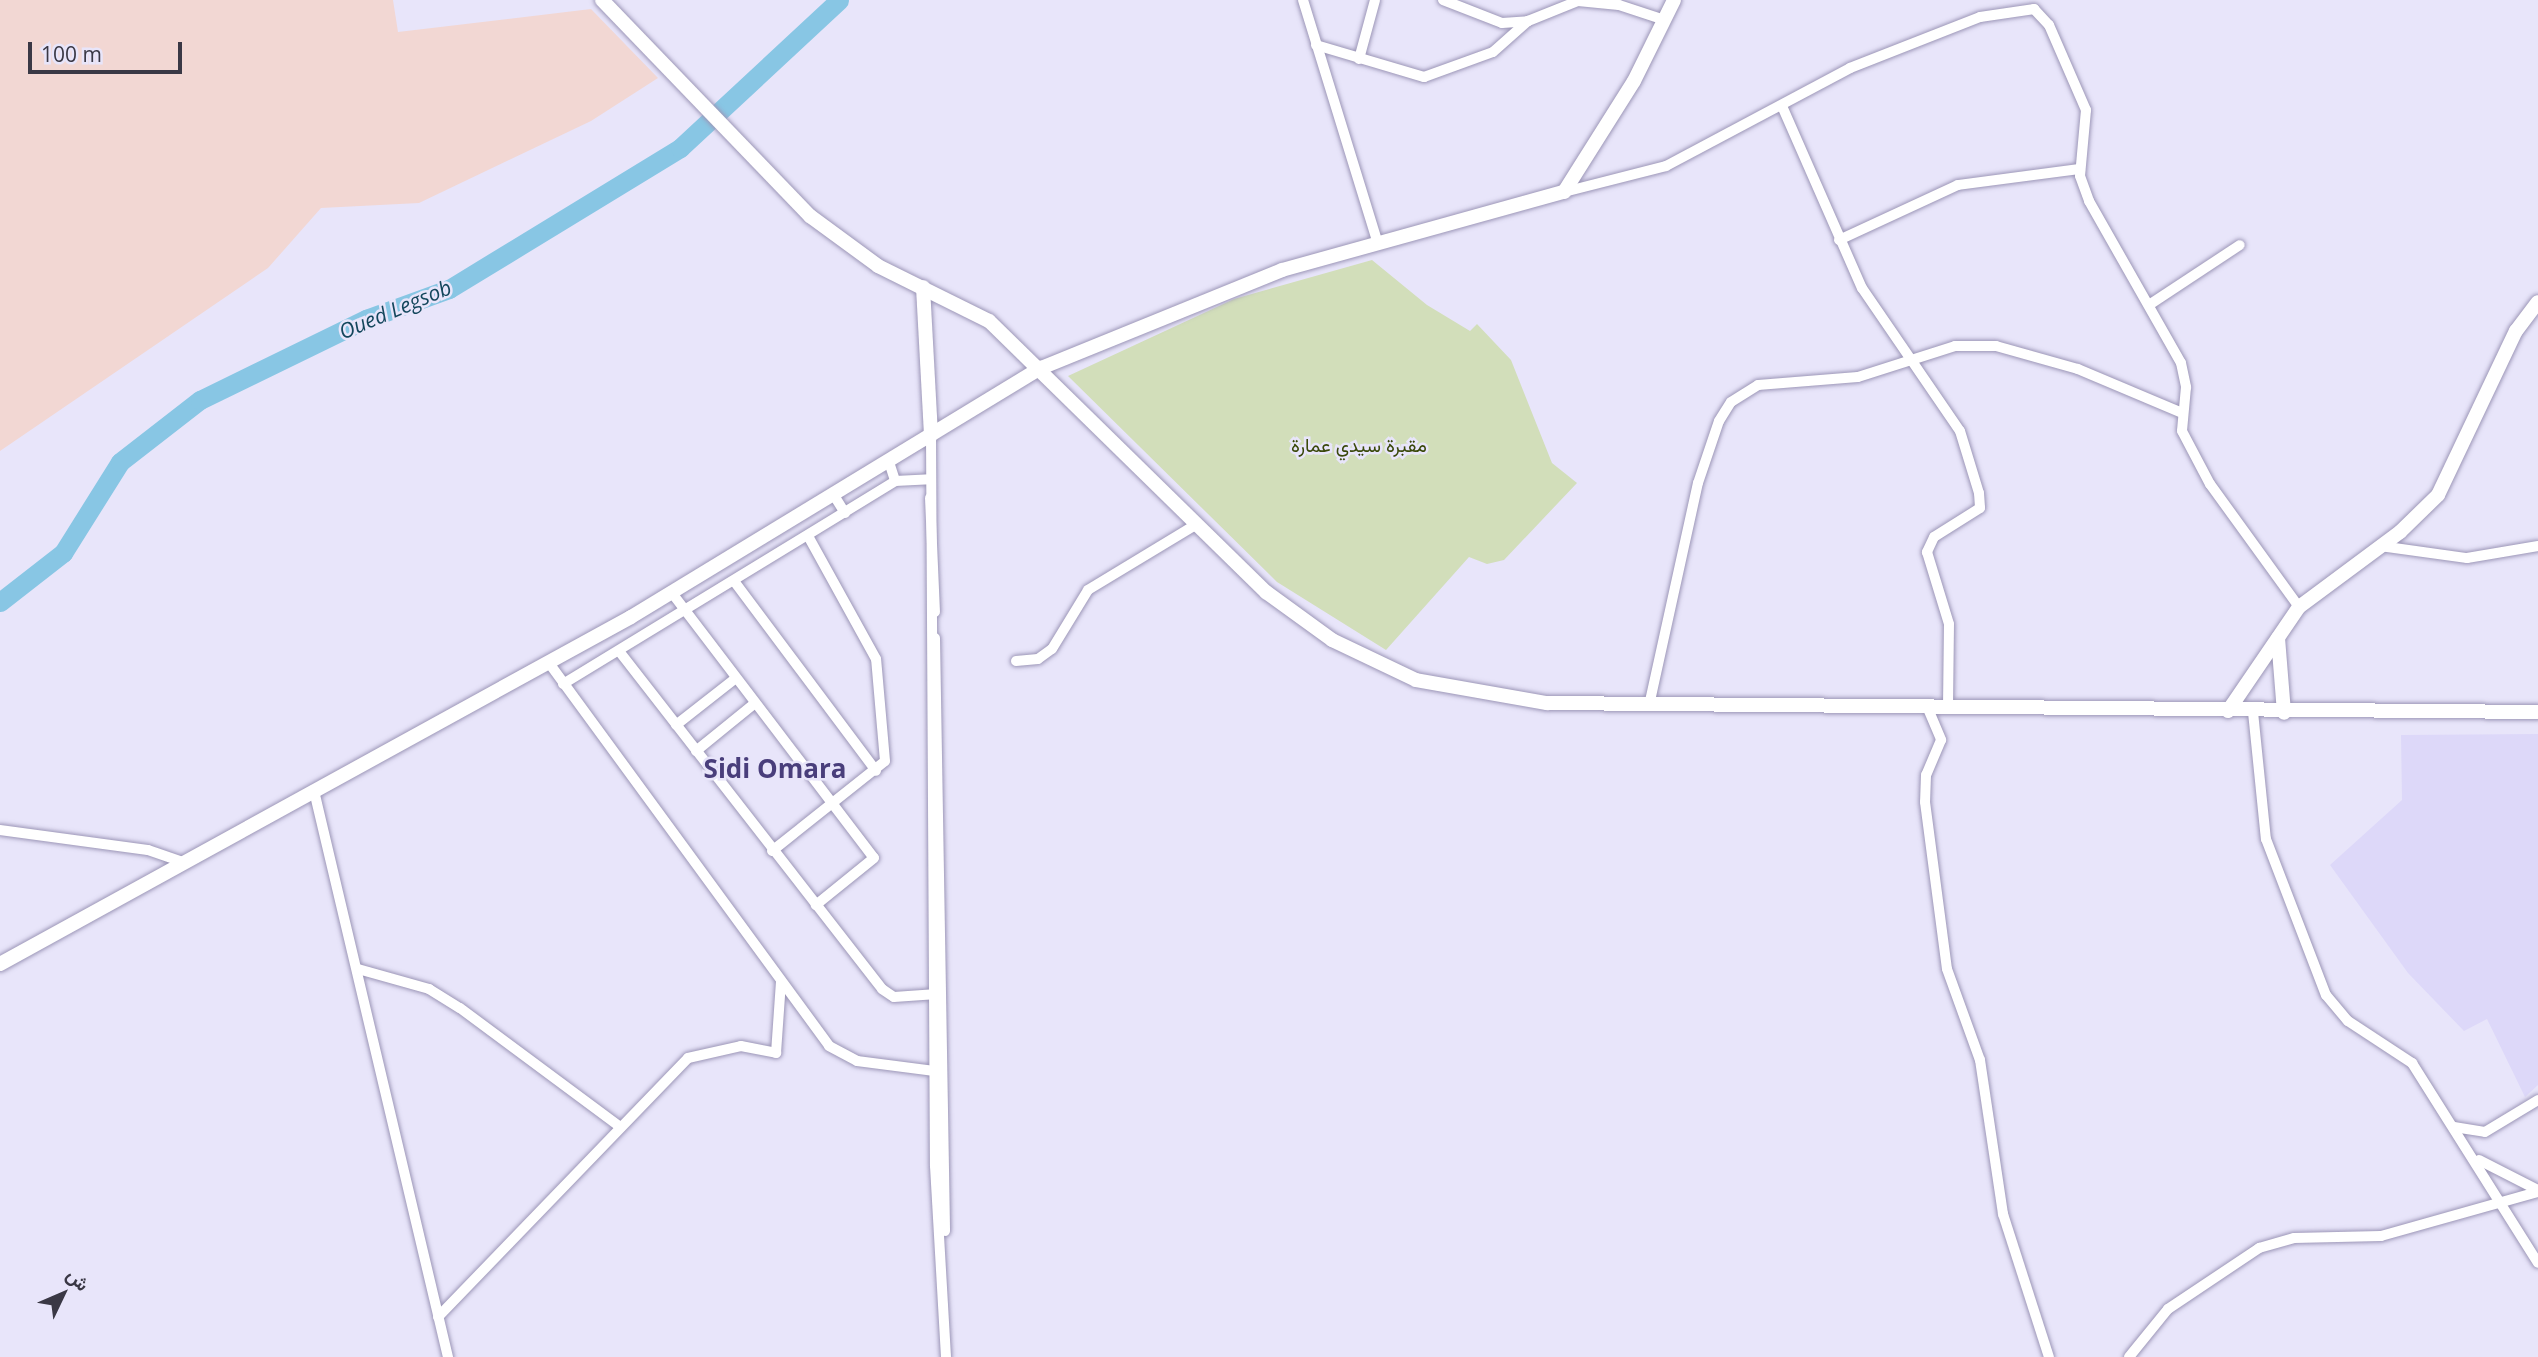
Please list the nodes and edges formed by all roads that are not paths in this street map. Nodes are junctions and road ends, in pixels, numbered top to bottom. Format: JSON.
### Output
{"nodes":[{"id":1,"x":602,"y":0,"type":"edge"},
{"id":2,"x":1303,"y":0,"type":"edge"},
{"id":3,"x":1376,"y":0,"type":"edge"},
{"id":4,"x":1443,"y":0,"type":"edge"},
{"id":5,"x":1674,"y":0,"type":"edge"},
{"id":6,"x":1665,"y":20,"type":"junction"},
{"id":7,"x":1528,"y":21,"type":"junction"},
{"id":8,"x":1316,"y":45,"type":"junction"},
{"id":9,"x":1359,"y":59,"type":"junction"},
{"id":10,"x":1782,"y":106,"type":"junction"},
{"id":11,"x":2080,"y":169,"type":"junction"},
{"id":12,"x":1564,"y":192,"type":"junction"},
{"id":13,"x":1839,"y":240,"type":"junction"},
{"id":14,"x":1378,"y":244,"type":"junction"},
{"id":15,"x":2240,"y":245,"type":"dead end"},
{"id":16,"x":923,"y":287,"type":"junction"},
{"id":17,"x":2538,"y":302,"type":"edge"},
{"id":18,"x":2152,"y":303,"type":"junction"},
{"id":19,"x":1913,"y":360,"type":"junction"},
{"id":20,"x":1041,"y":368,"type":"junction"},
{"id":21,"x":2182,"y":412,"type":"junction"},
{"id":22,"x":931,"y":435,"type":"junction"},
{"id":23,"x":889,"y":462,"type":"junction"},
{"id":24,"x":930,"y":478,"type":"junction"},
{"id":25,"x":895,"y":481,"type":"junction"},
{"id":26,"x":835,"y":497,"type":"junction"},
{"id":27,"x":845,"y":513,"type":"junction"},
{"id":28,"x":1197,"y":524,"type":"junction"},
{"id":29,"x":808,"y":536,"type":"junction"},
{"id":30,"x":2538,"y":545,"type":"edge"},
{"id":31,"x":2380,"y":546,"type":"junction"},
{"id":32,"x":734,"y":581,"type":"junction"},
{"id":33,"x":672,"y":593,"type":"junction"},
{"id":34,"x":2299,"y":607,"type":"junction"},
{"id":35,"x":685,"y":611,"type":"junction"},
{"id":36,"x":2278,"y":638,"type":"junction"},
{"id":37,"x":619,"y":651,"type":"junction"},
{"id":38,"x":1016,"y":661,"type":"dead end"},
{"id":39,"x":549,"y":663,"type":"junction"},
{"id":40,"x":736,"y":678,"type":"junction"},
{"id":41,"x":563,"y":684,"type":"junction"},
{"id":42,"x":1650,"y":701,"type":"junction"},
{"id":43,"x":755,"y":703,"type":"junction"},
{"id":44,"x":1926,"y":703,"type":"junction"},
{"id":45,"x":1948,"y":704,"type":"junction"},
{"id":46,"x":2228,"y":711,"type":"junction"},
{"id":47,"x":2253,"y":712,"type":"junction"},
{"id":48,"x":2538,"y":712,"type":"edge"},
{"id":49,"x":2284,"y":713,"type":"junction"},
{"id":50,"x":676,"y":725,"type":"junction"},
{"id":51,"x":696,"y":751,"type":"junction"},
{"id":52,"x":876,"y":771,"type":"junction"},
{"id":53,"x":315,"y":795,"type":"junction"},
{"id":54,"x":832,"y":803,"type":"junction"},
{"id":55,"x":0,"y":830,"type":"edge"},
{"id":56,"x":772,"y":851,"type":"junction"},
{"id":57,"x":185,"y":863,"type":"junction"},
{"id":58,"x":816,"y":905,"type":"junction"},
{"id":59,"x":0,"y":964,"type":"edge"},
{"id":60,"x":358,"y":969,"type":"junction"},
{"id":61,"x":781,"y":982,"type":"junction"},
{"id":62,"x":938,"y":994,"type":"junction"},
{"id":63,"x":934,"y":1071,"type":"junction"},
{"id":64,"x":2538,"y":1100,"type":"edge"},
{"id":65,"x":619,"y":1126,"type":"junction"},
{"id":66,"x":2453,"y":1127,"type":"junction"},
{"id":67,"x":2470,"y":1154,"type":"junction"},
{"id":68,"x":2538,"y":1191,"type":"edge"},
{"id":69,"x":2502,"y":1200,"type":"junction"},
{"id":70,"x":944,"y":1242,"type":"junction"},
{"id":71,"x":2538,"y":1263,"type":"edge"},
{"id":72,"x":438,"y":1317,"type":"junction"},
{"id":73,"x":448,"y":1357,"type":"edge"},
{"id":74,"x":946,"y":1357,"type":"edge"},
{"id":75,"x":2049,"y":1357,"type":"edge"},
{"id":76,"x":2129,"y":1357,"type":"edge"}],
"edges":[{"from":1,"to":16,"type":"main road"},
{"from":2,"to":8,"type":"street"},
{"from":3,"to":9,"type":"street"},
{"from":4,"to":7,"type":"street"},
{"from":5,"to":6,"type":"main road"},
{"from":6,"to":7,"type":"street"},
{"from":6,"to":12,"type":"main road"},
{"from":7,"to":9,"type":"street"},
{"from":8,"to":9,"type":"street"},
{"from":8,"to":14,"type":"street"},
{"from":10,"to":11,"type":"street"},
{"from":10,"to":12,"type":"street"},
{"from":10,"to":13,"type":"street"},
{"from":11,"to":13,"type":"street"},
{"from":11,"to":18,"type":"street"},
{"from":12,"to":14,"type":"main road"},
{"from":13,"to":19,"type":"street"},
{"from":14,"to":20,"type":"main road"},
{"from":15,"to":18,"type":"street"},
{"from":16,"to":20,"type":"main road"},
{"from":16,"to":22,"type":"main road"},
{"from":17,"to":31,"type":"main road"},
{"from":18,"to":21,"type":"street"},
{"from":19,"to":21,"type":"street"},
{"from":19,"to":42,"type":"street"},
{"from":19,"to":45,"type":"street"},
{"from":20,"to":22,"type":"main road"},
{"from":20,"to":28,"type":"main road"},
{"from":21,"to":34,"type":"street"},
{"from":22,"to":23,"type":"main road"},
{"from":22,"to":24,"type":"street"},
{"from":23,"to":25,"type":"street"},
{"from":23,"to":26,"type":"main road"},
{"from":24,"to":25,"type":"street"},
{"from":24,"to":62,"type":"street"},
{"from":25,"to":27,"type":"street"},
{"from":26,"to":27,"type":"street"},
{"from":26,"to":33,"type":"main road"},
{"from":27,"to":29,"type":"street"},
{"from":28,"to":38,"type":"street"},
{"from":28,"to":42,"type":"main road"},
{"from":29,"to":32,"type":"street"},
{"from":29,"to":52,"type":"street"},
{"from":30,"to":31,"type":"street"},
{"from":31,"to":34,"type":"main road"},
{"from":32,"to":35,"type":"street"},
{"from":32,"to":52,"type":"street"},
{"from":33,"to":35,"type":"street"},
{"from":33,"to":39,"type":"main road"},
{"from":34,"to":36,"type":"main road"},
{"from":35,"to":37,"type":"street"},
{"from":35,"to":40,"type":"street"},
{"from":36,"to":46,"type":"main road"},
{"from":36,"to":49,"type":"main road"},
{"from":37,"to":41,"type":"street"},
{"from":37,"to":50,"type":"street"},
{"from":39,"to":41,"type":"street"},
{"from":39,"to":53,"type":"main road"},
{"from":40,"to":43,"type":"street"},
{"from":40,"to":50,"type":"street"},
{"from":41,"to":61,"type":"street"},
{"from":42,"to":44,"type":"main road"},
{"from":43,"to":51,"type":"street"},
{"from":43,"to":54,"type":"street"},
{"from":44,"to":45,"type":"main road"},
{"from":44,"to":75,"type":"street"},
{"from":45,"to":46,"type":"main road"},
{"from":46,"to":47,"type":"main road"},
{"from":47,"to":49,"type":"main road"},
{"from":47,"to":66,"type":"street"},
{"from":48,"to":49,"type":"main road"},
{"from":50,"to":51,"type":"street"},
{"from":51,"to":56,"type":"street"},
{"from":52,"to":54,"type":"street"},
{"from":53,"to":57,"type":"main road"},
{"from":53,"to":60,"type":"street"},
{"from":54,"to":56,"type":"street"},
{"from":54,"to":58,"type":"street"},
{"from":55,"to":57,"type":"street"},
{"from":56,"to":58,"type":"street"},
{"from":57,"to":59,"type":"main road"},
{"from":58,"to":62,"type":"street"},
{"from":60,"to":65,"type":"street"},
{"from":60,"to":72,"type":"street"},
{"from":61,"to":63,"type":"street"},
{"from":61,"to":65,"type":"street"},
{"from":62,"to":63,"type":"street"},
{"from":62,"to":70,"type":"street"},
{"from":63,"to":70,"type":"street"},
{"from":64,"to":66,"type":"street"},
{"from":65,"to":72,"type":"street"},
{"from":66,"to":67,"type":"street"},
{"from":67,"to":68,"type":"street"},
{"from":67,"to":69,"type":"street"},
{"from":68,"to":69,"type":"street"},
{"from":69,"to":71,"type":"street"},
{"from":69,"to":76,"type":"street"},
{"from":70,"to":74,"type":"street"},
{"from":72,"to":73,"type":"street"}]}
